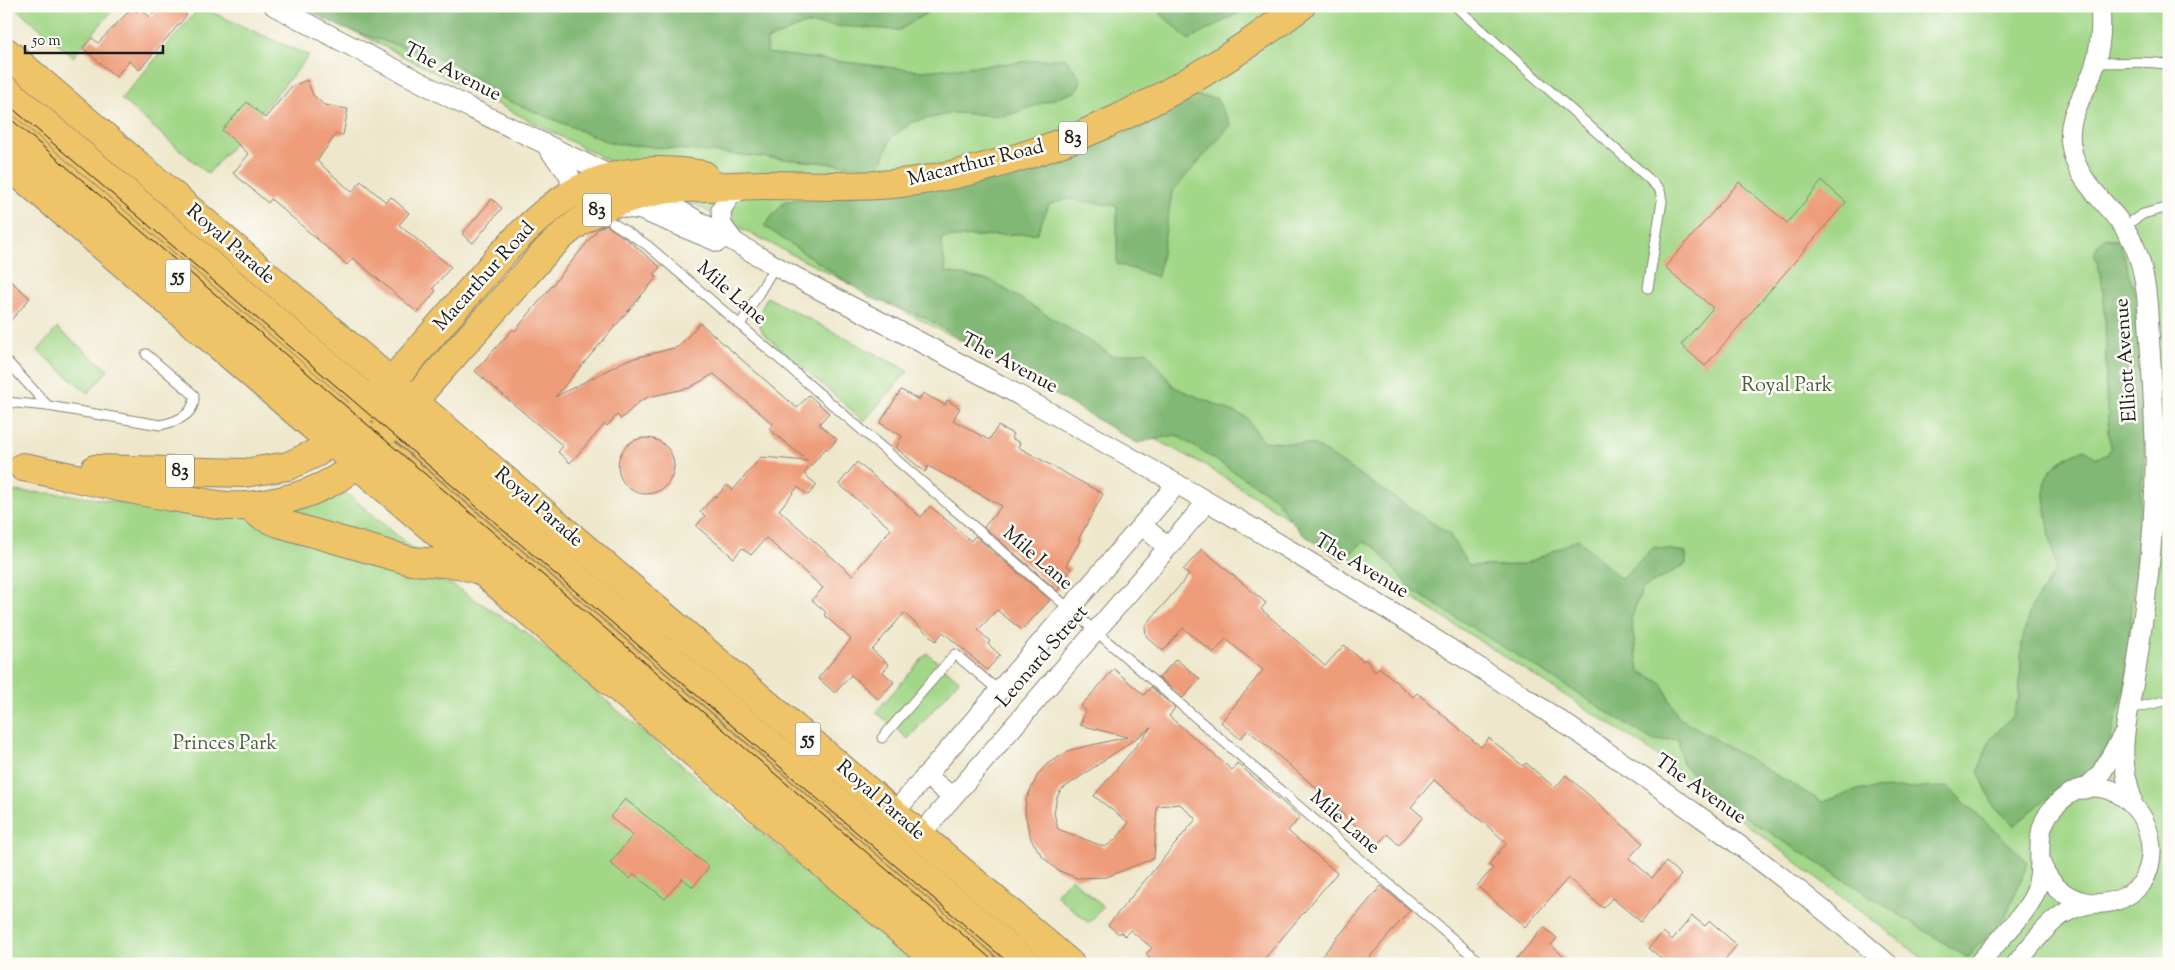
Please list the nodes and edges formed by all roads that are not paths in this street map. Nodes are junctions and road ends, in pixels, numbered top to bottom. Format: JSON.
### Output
{"nodes":[{"id":1,"x":274,"y":6,"type":"edge"},
{"id":2,"x":1301,"y":6,"type":"edge"},
{"id":3,"x":1455,"y":6,"type":"edge"},
{"id":4,"x":2100,"y":6,"type":"edge"},
{"id":5,"x":6,"y":52,"type":"edge"},
{"id":6,"x":2096,"y":62,"type":"junction"},
{"id":7,"x":2169,"y":65,"type":"edge"},
{"id":8,"x":6,"y":90,"type":"edge"},
{"id":9,"x":6,"y":128,"type":"edge"},
{"id":10,"x":541,"y":142,"type":"junction"},
{"id":11,"x":6,"y":163,"type":"edge"},
{"id":12,"x":612,"y":176,"type":"junction"},
{"id":13,"x":758,"y":186,"type":"junction"},
{"id":14,"x":646,"y":193,"type":"junction"},
{"id":15,"x":570,"y":194,"type":"junction"},
{"id":16,"x":2169,"y":207,"type":"edge"},
{"id":17,"x":610,"y":214,"type":"junction"},
{"id":18,"x":2123,"y":227,"type":"junction"},
{"id":19,"x":733,"y":240,"type":"junction"},
{"id":20,"x":556,"y":241,"type":"junction"},
{"id":21,"x":227,"y":242,"type":"junction"},
{"id":22,"x":210,"y":263,"type":"junction"},
{"id":23,"x":775,"y":266,"type":"junction"},
{"id":24,"x":1648,"y":288,"type":"dead end"},
{"id":25,"x":740,"y":326,"type":"junction"},
{"id":26,"x":146,"y":354,"type":"dead end"},
{"id":27,"x":6,"y":360,"type":"edge"},
{"id":28,"x":391,"y":382,"type":"junction"},
{"id":29,"x":6,"y":402,"type":"edge"},
{"id":30,"x":414,"y":402,"type":"junction"},
{"id":31,"x":372,"y":403,"type":"junction"},
{"id":32,"x":48,"y":406,"type":"junction"},
{"id":33,"x":351,"y":423,"type":"junction"},
{"id":34,"x":394,"y":423,"type":"junction"},
{"id":35,"x":330,"y":441,"type":"junction"},
{"id":36,"x":375,"y":444,"type":"junction"},
{"id":37,"x":357,"y":464,"type":"junction"},
{"id":38,"x":14,"y":467,"type":"edge"},
{"id":39,"x":1177,"y":484,"type":"junction"},
{"id":40,"x":1207,"y":502,"type":"junction"},
{"id":41,"x":248,"y":506,"type":"junction"},
{"id":42,"x":1142,"y":525,"type":"junction"},
{"id":43,"x":1167,"y":547,"type":"junction"},
{"id":44,"x":601,"y":562,"type":"junction"},
{"id":45,"x":480,"y":570,"type":"junction"},
{"id":46,"x":582,"y":583,"type":"junction"},
{"id":47,"x":1068,"y":609,"type":"junction"},
{"id":48,"x":1094,"y":632,"type":"junction"},
{"id":49,"x":998,"y":690,"type":"junction"},
{"id":50,"x":2169,"y":700,"type":"edge"},
{"id":51,"x":2128,"y":710,"type":"junction"},
{"id":52,"x":707,"y":728,"type":"junction"},
{"id":53,"x":2123,"y":736,"type":"junction"},
{"id":54,"x":882,"y":738,"type":"dead end"},
{"id":55,"x":689,"y":749,"type":"junction"},
{"id":56,"x":926,"y":775,"type":"junction"},
{"id":57,"x":2085,"y":788,"type":"junction"},
{"id":58,"x":952,"y":797,"type":"junction"},
{"id":59,"x":2138,"y":804,"type":"junction"},
{"id":60,"x":894,"y":813,"type":"junction"},
{"id":61,"x":2164,"y":824,"type":"dead end"},
{"id":62,"x":920,"y":835,"type":"junction"},
{"id":63,"x":889,"y":846,"type":"junction"},
{"id":64,"x":846,"y":847,"type":"junction"},
{"id":65,"x":2168,"y":849,"type":"edge"},
{"id":66,"x":2040,"y":860,"type":"junction"},
{"id":67,"x":2152,"y":864,"type":"junction"},
{"id":68,"x":829,"y":868,"type":"junction"},
{"id":69,"x":871,"y":869,"type":"junction"},
{"id":70,"x":892,"y":904,"type":"junction"},
{"id":71,"x":2092,"y":904,"type":"junction"},
{"id":72,"x":1888,"y":963,"type":"edge"},
{"id":73,"x":940,"y":964,"type":"edge"},
{"id":74,"x":982,"y":964,"type":"edge"},
{"id":75,"x":1026,"y":964,"type":"edge"},
{"id":76,"x":1070,"y":964,"type":"edge"},
{"id":77,"x":1482,"y":964,"type":"edge"},
{"id":78,"x":1978,"y":964,"type":"edge"},
{"id":79,"x":2016,"y":964,"type":"edge"}],
"edges":[{"from":1,"to":10,"type":"street","name":"The Avenue"},
{"from":2,"to":13,"type":"main road","name":"Macarthur Road","number":"83"},
{"from":3,"to":24,"type":"lane"},
{"from":4,"to":6,"type":"street","name":"Elliott Avenue"},
{"from":5,"to":21,"type":"main road","name":"Royal Parade","number":"55"},
{"from":6,"to":7,"type":"lane"},
{"from":6,"to":18,"type":"street","name":"Elliott Avenue"},
{"from":8,"to":22,"type":"main road","name":"Royal Parade","number":"55"},
{"from":9,"to":33,"type":"main road","number":"55"},
{"from":10,"to":12,"type":"street","name":"The Avenue"},
{"from":10,"to":15,"type":"street"},
{"from":11,"to":35,"type":"main road","number":"55"},
{"from":12,"to":13,"type":"main road","name":"Macarthur Road","number":"83"},
{"from":12,"to":14,"type":"main road"},
{"from":12,"to":15,"type":"main road","name":"Macarthur Road","number":"83"},
{"from":13,"to":14,"type":"main road","name":"Macarthur Road","number":"83"},
{"from":13,"to":19,"type":"street"},
{"from":14,"to":17,"type":"main road","name":"Macarthur Road","number":"83"},
{"from":14,"to":19,"type":"street","name":"The Avenue"},
{"from":15,"to":20,"type":"main road"},
{"from":15,"to":28,"type":"main road","name":"Macarthur Road","number":"83"},
{"from":16,"to":18,"type":"lane"},
{"from":17,"to":20,"type":"main road","name":"Macarthur Road","number":"83"},
{"from":17,"to":23,"type":"street","name":"The Avenue"},
{"from":17,"to":25,"type":"lane","name":"Mile Lane"},
{"from":18,"to":51,"type":"street","name":"Elliott Avenue"},
{"from":19,"to":23,"type":"street","name":"The Avenue"},
{"from":20,"to":30,"type":"main road","name":"Macarthur Road","number":"83"},
{"from":21,"to":22,"type":"main road"},
{"from":21,"to":28,"type":"main road","name":"Royal Parade","number":"55"},
{"from":22,"to":31,"type":"main road","name":"Royal Parade","number":"55"},
{"from":23,"to":25,"type":"lane"},
{"from":23,"to":39,"type":"street","name":"The Avenue"},
{"from":25,"to":47,"type":"lane","name":"Mile Lane"},
{"from":26,"to":32,"type":"lane"},
{"from":27,"to":32,"type":"lane"},
{"from":28,"to":30,"type":"main road","name":"Royal Parade","number":"55"},
{"from":28,"to":31,"type":"main road","name":"Macarthur Road","number":"83"},
{"from":29,"to":32,"type":"lane"},
{"from":30,"to":34,"type":"main road","name":"Macarthur Road","number":"83"},
{"from":30,"to":44,"type":"main road","name":"Royal Parade","number":"55"},
{"from":31,"to":33,"type":"main road","name":"Macarthur Road","number":"83"},
{"from":31,"to":34,"type":"main road","name":"Royal Parade","number":"55"},
{"from":33,"to":35,"type":"main road","number":"83"},
{"from":33,"to":36,"type":"main road","number":"55"},
{"from":34,"to":36,"type":"main road","name":"Macarthur Road","number":"83"},
{"from":34,"to":46,"type":"main road","name":"Royal Parade","number":"55"},
{"from":35,"to":37,"type":"main road","number":"55"},
{"from":35,"to":38,"type":"main road","number":"83"},
{"from":36,"to":37,"type":"main road","number":"83"},
{"from":36,"to":52,"type":"main road","number":"55"},
{"from":37,"to":41,"type":"main road","number":"83"},
{"from":37,"to":45,"type":"main road","number":"55"},
{"from":38,"to":41,"type":"main road","number":"83"},
{"from":39,"to":40,"type":"street","name":"The Avenue"},
{"from":39,"to":42,"type":"street","name":"Leonard Street"},
{"from":40,"to":43,"type":"street","name":"Leonard Street"},
{"from":40,"to":72,"type":"street","name":"The Avenue"},
{"from":41,"to":45,"type":"main road"},
{"from":42,"to":43,"type":"street"},
{"from":42,"to":47,"type":"street","name":"Leonard Street"},
{"from":43,"to":48,"type":"street","name":"Leonard Street"},
{"from":44,"to":46,"type":"main road"},
{"from":44,"to":60,"type":"main road","name":"Royal Parade","number":"55"},
{"from":45,"to":55,"type":"main road","number":"55"},
{"from":46,"to":63,"type":"main road","name":"Royal Parade","number":"55"},
{"from":47,"to":48,"type":"lane","name":"Mile Lane"},
{"from":47,"to":49,"type":"street","name":"Leonard Street"},
{"from":48,"to":58,"type":"street","name":"Leonard Street"},
{"from":48,"to":77,"type":"lane","name":"Mile Lane"},
{"from":49,"to":54,"type":"lane"},
{"from":49,"to":56,"type":"street","name":"Leonard Street"},
{"from":50,"to":51,"type":"lane"},
{"from":51,"to":53,"type":"street","name":"Elliott Avenue"},
{"from":52,"to":55,"type":"main road"},
{"from":52,"to":64,"type":"main road","number":"55"},
{"from":53,"to":57,"type":"street","name":"Elliott Avenue"},
{"from":53,"to":59,"type":"street","name":"Elliott Avenue"},
{"from":55,"to":68,"type":"main road","number":"55"},
{"from":56,"to":58,"type":"street"},
{"from":56,"to":60,"type":"street","name":"Leonard Street"},
{"from":57,"to":59,"type":"street"},
{"from":57,"to":66,"type":"street"},
{"from":58,"to":62,"type":"street","name":"Leonard Street"},
{"from":59,"to":61,"type":"street"},
{"from":59,"to":67,"type":"street"},
{"from":60,"to":62,"type":"main road","name":"Royal Parade","number":"55"},
{"from":60,"to":63,"type":"main road"},
{"from":62,"to":63,"type":"main road"},
{"from":62,"to":76,"type":"main road","name":"Royal Parade","number":"55"},
{"from":63,"to":69,"type":"main road"},
{"from":63,"to":75,"type":"main road","name":"Royal Parade","number":"55"},
{"from":64,"to":68,"type":"main road"},
{"from":64,"to":69,"type":"main road","number":"55"},
{"from":65,"to":67,"type":"street"},
{"from":66,"to":71,"type":"street"},
{"from":66,"to":78,"type":"street"},
{"from":67,"to":71,"type":"street"},
{"from":68,"to":70,"type":"main road","number":"55"},
{"from":69,"to":70,"type":"main road","number":"55"},
{"from":70,"to":73,"type":"main road","number":"55"},
{"from":70,"to":74,"type":"main road","number":"55"},
{"from":71,"to":79,"type":"street"}]}
